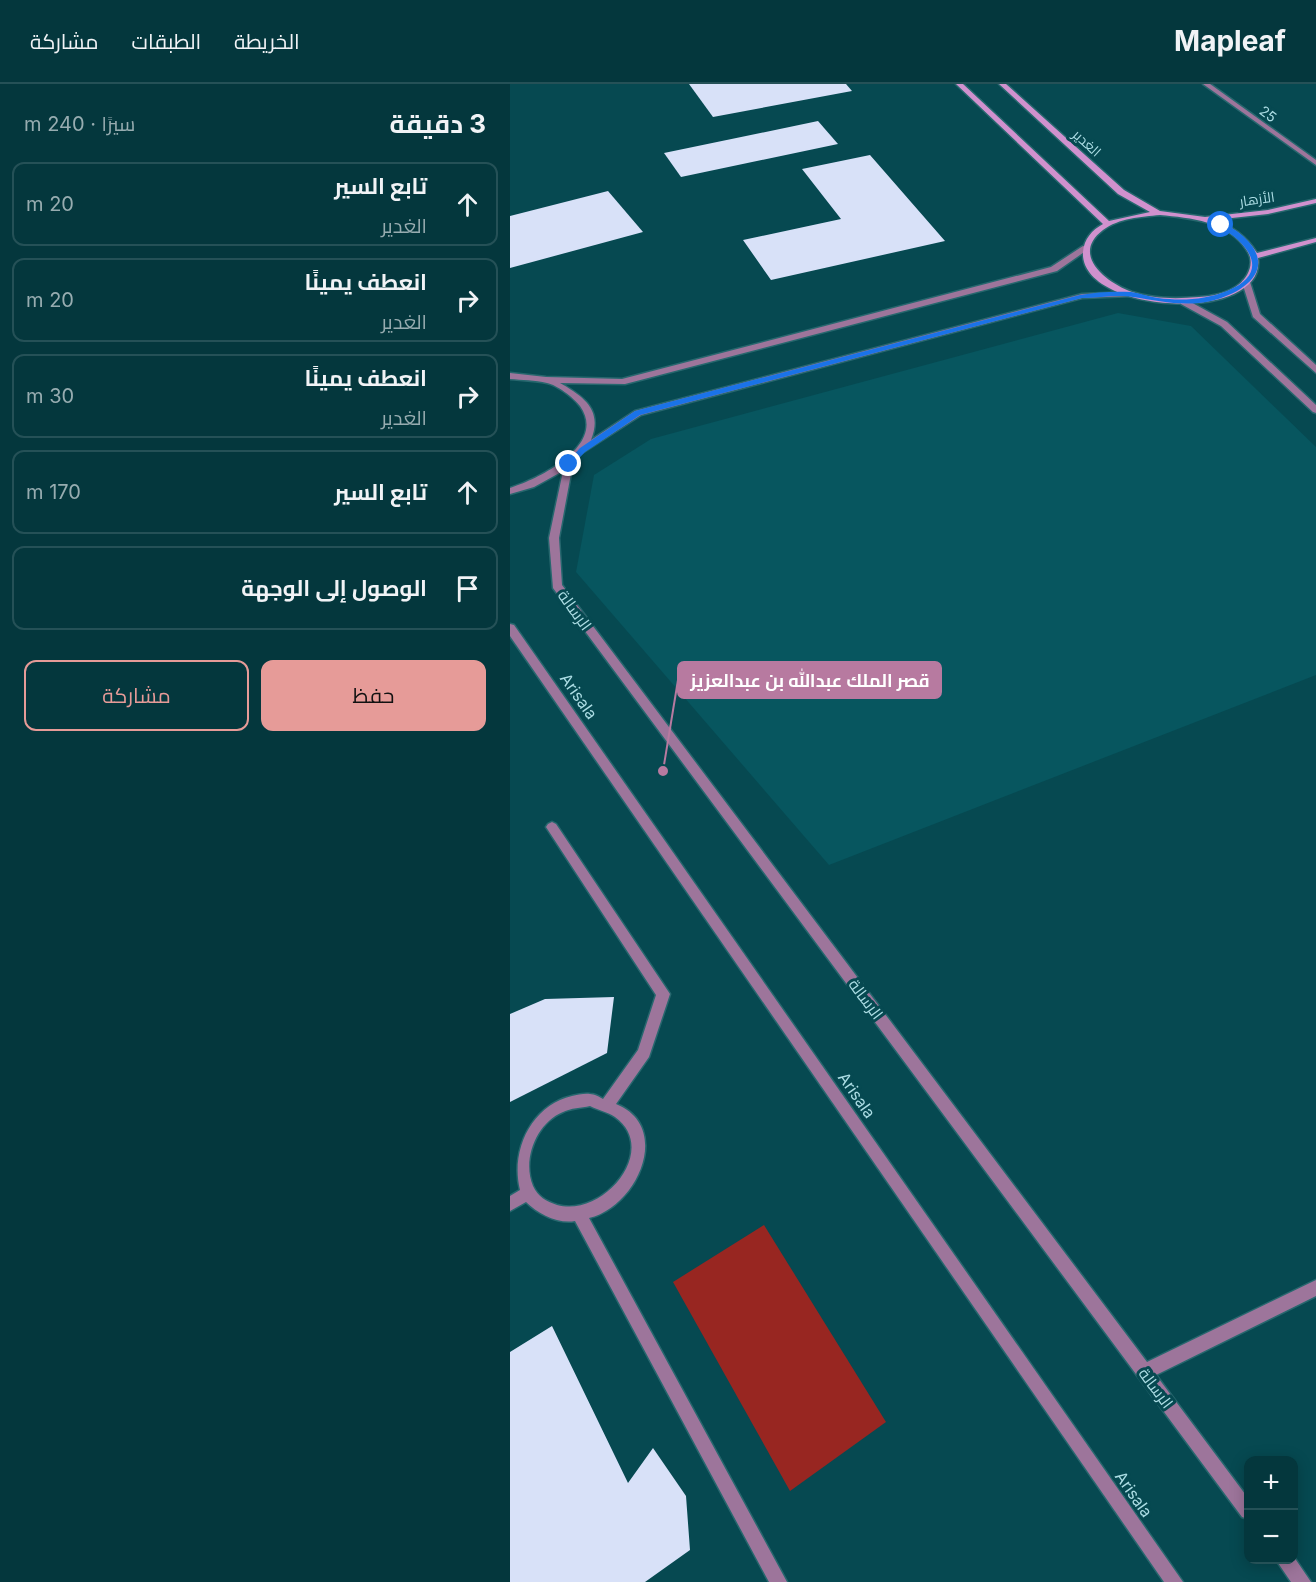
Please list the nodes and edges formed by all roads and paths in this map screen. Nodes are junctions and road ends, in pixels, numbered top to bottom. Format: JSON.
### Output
{"nodes":[{"id":1,"x":959,"y":84,"type":"edge"},
{"id":2,"x":1002,"y":84,"type":"edge"},
{"id":3,"x":1206,"y":84,"type":"edge"},
{"id":4,"x":1316,"y":163,"type":"edge"},
{"id":5,"x":1316,"y":201,"type":"edge"},
{"id":6,"x":1160,"y":213,"type":"junction"},
{"id":7,"x":1202,"y":219,"type":"junction"},
{"id":8,"x":1108,"y":224,"type":"junction"},
{"id":9,"x":1316,"y":240,"type":"edge"},
{"id":10,"x":1086,"y":248,"type":"junction"},
{"id":11,"x":1255,"y":256,"type":"junction"},
{"id":12,"x":1246,"y":282,"type":"junction"},
{"id":13,"x":1131,"y":294,"type":"junction"},
{"id":14,"x":1184,"y":302,"type":"junction"},
{"id":15,"x":1316,"y":370,"type":"edge"},
{"id":16,"x":510,"y":376,"type":"edge"},
{"id":17,"x":546,"y":380,"type":"junction"},
{"id":18,"x":1316,"y":410,"type":"edge"},
{"id":19,"x":582,"y":450,"type":"junction"},
{"id":20,"x":569,"y":464,"type":"junction"},
{"id":21,"x":510,"y":491,"type":"edge"},
{"id":22,"x":510,"y":628,"type":"edge"},
{"id":23,"x":552,"y":827,"type":"dead end"},
{"id":24,"x":608,"y":1104,"type":"junction"},
{"id":25,"x":527,"y":1194,"type":"junction"},
{"id":26,"x":510,"y":1204,"type":"edge"},
{"id":27,"x":579,"y":1214,"type":"junction"},
{"id":28,"x":1316,"y":1288,"type":"edge"},
{"id":29,"x":1144,"y":1372,"type":"junction"},
{"id":30,"x":1247,"y":1510,"type":"edge"},
{"id":31,"x":1288,"y":1564,"type":"edge"},
{"id":32,"x":778,"y":1582,"type":"edge"},
{"id":33,"x":1174,"y":1582,"type":"edge"},
{"id":34,"x":1302,"y":1582,"type":"edge"}],
"edges":[{"from":1,"to":8,"type":"street"},
{"from":2,"to":6,"type":"street","name":"الغدير"},
{"from":3,"to":4,"type":"street","name":"25"},
{"from":5,"to":7,"type":"street","name":"الأزهار"},
{"from":6,"to":7,"type":"street","name":"الغدير"},
{"from":6,"to":8,"type":"street","name":"الغدير"},
{"from":7,"to":11,"type":"street","name":"الغدير"},
{"from":8,"to":10,"type":"street","name":"الغدير"},
{"from":9,"to":11,"type":"street"},
{"from":10,"to":13,"type":"street"},
{"from":10,"to":17,"type":"street"},
{"from":11,"to":12,"type":"street"},
{"from":12,"to":14,"type":"street"},
{"from":12,"to":15,"type":"street"},
{"from":13,"to":14,"type":"street"},
{"from":13,"to":19,"type":"street"},
{"from":14,"to":18,"type":"street"},
{"from":16,"to":17,"type":"street"},
{"from":17,"to":19,"type":"street"},
{"from":19,"to":20,"type":"street"},
{"from":20,"to":21,"type":"street"},
{"from":20,"to":29,"type":"street","name":"الرسالة"},
{"from":22,"to":33,"type":"street","name":"Arisala"},
{"from":23,"to":24,"type":"street"},
{"from":24,"to":25,"type":"street"},
{"from":24,"to":27,"type":"street"},
{"from":25,"to":26,"type":"street"},
{"from":25,"to":27,"type":"street"},
{"from":27,"to":32,"type":"street"},
{"from":28,"to":29,"type":"street"},
{"from":29,"to":30,"type":"street","name":"الرسالة"},
{"from":31,"to":34,"type":"street"}]}
